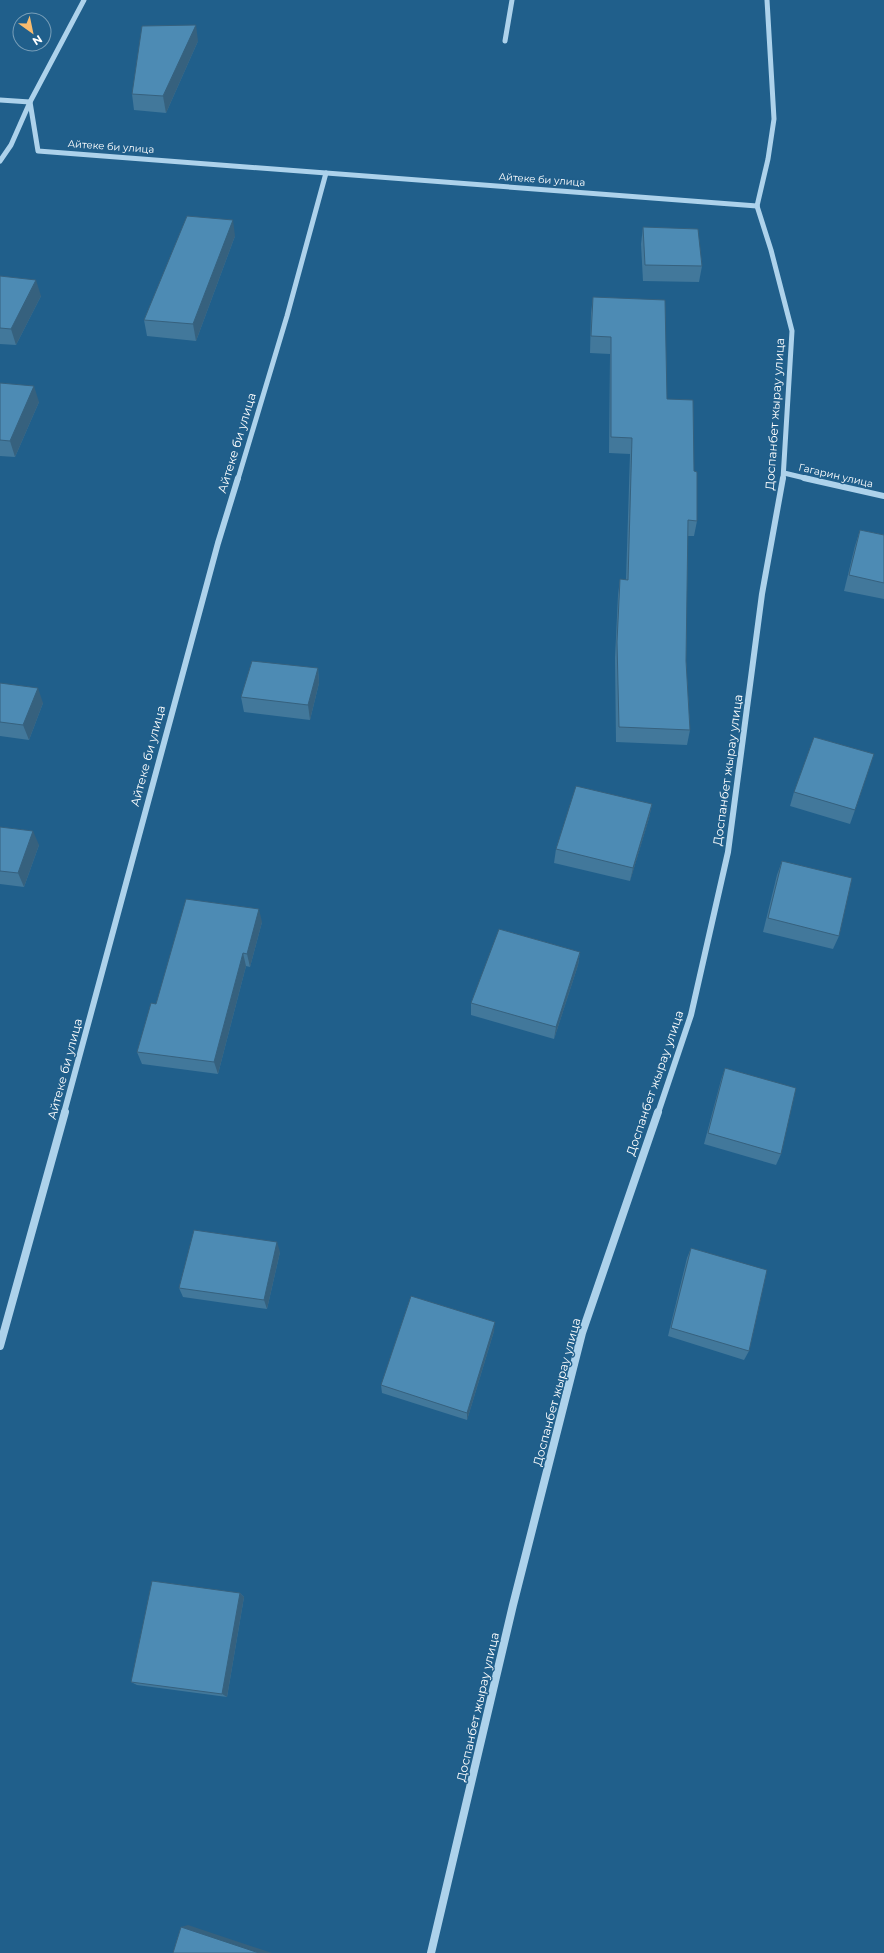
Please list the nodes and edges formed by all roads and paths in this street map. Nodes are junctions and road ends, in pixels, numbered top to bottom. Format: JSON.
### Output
{"nodes":[{"id":1,"x":84,"y":0,"type":"edge"},
{"id":2,"x":512,"y":0,"type":"edge"},
{"id":3,"x":767,"y":0,"type":"edge"},
{"id":4,"x":505,"y":41,"type":"dead end"},
{"id":5,"x":0,"y":100,"type":"edge"},
{"id":6,"x":30,"y":102,"type":"junction"},
{"id":7,"x":0,"y":161,"type":"edge"},
{"id":8,"x":326,"y":173,"type":"junction"},
{"id":9,"x":757,"y":206,"type":"junction"},
{"id":10,"x":784,"y":473,"type":"junction"},
{"id":11,"x":884,"y":496,"type":"edge"},
{"id":12,"x":0,"y":1346,"type":"edge"},
{"id":13,"x":431,"y":1953,"type":"edge"}],
"edges":[{"from":1,"to":6,"type":"street"},
{"from":2,"to":4,"type":"street"},
{"from":3,"to":9,"type":"street"},
{"from":5,"to":6,"type":"street"},
{"from":6,"to":7,"type":"street"},
{"from":6,"to":8,"type":"street","name":"Айтеке би улица"},
{"from":8,"to":9,"type":"street","name":"Айтеке би улица"},
{"from":8,"to":12,"type":"street","name":"Айтеке би улица"},
{"from":9,"to":10,"type":"street","name":"Доспанбет жырау улица"},
{"from":10,"to":11,"type":"street","name":"Гагарин улица"},
{"from":10,"to":13,"type":"street","name":"Доспанбет жырау улица"}]}
